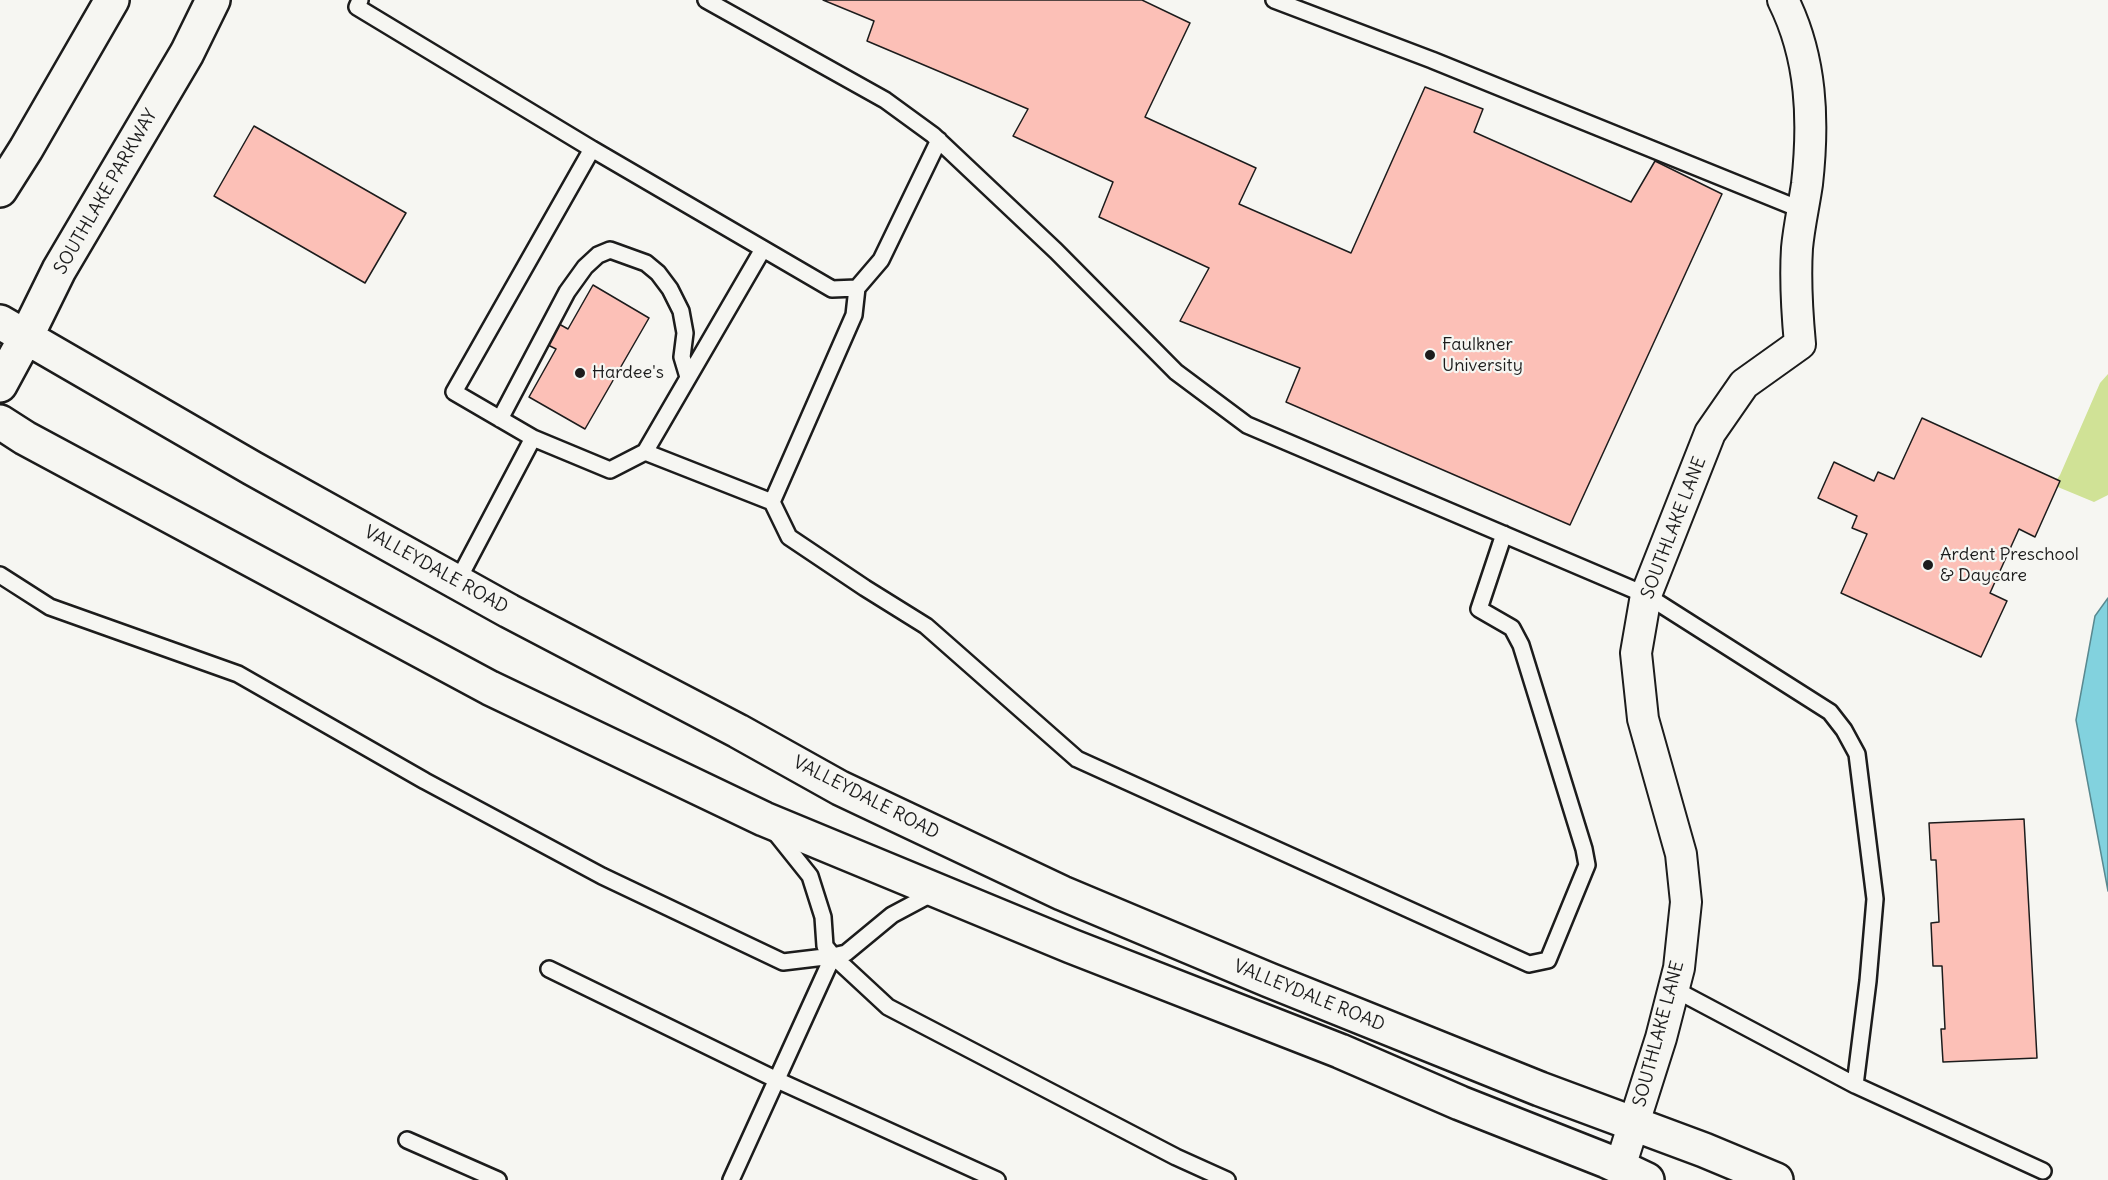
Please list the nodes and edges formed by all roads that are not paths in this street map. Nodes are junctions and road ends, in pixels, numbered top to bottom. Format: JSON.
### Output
{"nodes":[{"id":1,"x":112,"y":0,"type":"edge"},
{"id":2,"x":213,"y":0,"type":"edge"},
{"id":3,"x":360,"y":0,"type":"edge"},
{"id":4,"x":706,"y":0,"type":"edge"},
{"id":5,"x":1274,"y":0,"type":"edge"},
{"id":6,"x":1783,"y":0,"type":"edge"},
{"id":7,"x":939,"y":140,"type":"junction"},
{"id":8,"x":592,"y":149,"type":"junction"},
{"id":9,"x":0,"y":190,"type":"edge"},
{"id":10,"x":1803,"y":210,"type":"junction"},
{"id":11,"x":763,"y":249,"type":"junction"},
{"id":12,"x":857,"y":288,"type":"junction"},
{"id":13,"x":13,"y":329,"type":"edge"},
{"id":14,"x":688,"y":377,"type":"junction"},
{"id":15,"x":0,"y":385,"type":"edge"},
{"id":16,"x":500,"y":419,"type":"junction"},
{"id":17,"x":0,"y":422,"type":"edge"},
{"id":18,"x":533,"y":438,"type":"junction"},
{"id":19,"x":645,"y":452,"type":"junction"},
{"id":20,"x":772,"y":502,"type":"junction"},
{"id":21,"x":1504,"y":534,"type":"junction"},
{"id":22,"x":0,"y":575,"type":"edge"},
{"id":23,"x":457,"y":582,"type":"junction"},
{"id":24,"x":1646,"y":595,"type":"junction"},
{"id":25,"x":764,"y":819,"type":"junction"},
{"id":26,"x":938,"y":891,"type":"junction"},
{"id":27,"x":833,"y":956,"type":"junction"},
{"id":28,"x":549,"y":969,"type":"dead end"},
{"id":29,"x":1674,"y":988,"type":"junction"},
{"id":30,"x":777,"y":1080,"type":"junction"},
{"id":31,"x":1856,"y":1085,"type":"junction"},
{"id":32,"x":1634,"y":1124,"type":"junction"},
{"id":33,"x":407,"y":1140,"type":"dead end"},
{"id":34,"x":2043,"y":1171,"type":"dead end"},
{"id":35,"x":1634,"y":1174,"type":"edge"},
{"id":36,"x":498,"y":1180,"type":"edge"},
{"id":37,"x":730,"y":1180,"type":"edge"},
{"id":38,"x":997,"y":1180,"type":"edge"},
{"id":39,"x":1227,"y":1180,"type":"edge"},
{"id":40,"x":1776,"y":1180,"type":"edge"}],
"edges":[{"from":1,"to":9,"type":"main road"},
{"from":2,"to":13,"type":"main road","name":"SOUTHLAKE PARKWAY"},
{"from":3,"to":8,"type":"lane"},
{"from":4,"to":7,"type":"lane"},
{"from":5,"to":10,"type":"lane"},
{"from":6,"to":10,"type":"street","name":"SOUTHLAKE LANE"},
{"from":7,"to":12,"type":"lane"},
{"from":7,"to":21,"type":"lane"},
{"from":8,"to":11,"type":"lane"},
{"from":8,"to":16,"type":"lane"},
{"from":10,"to":24,"type":"street","name":"SOUTHLAKE LANE"},
{"from":11,"to":12,"type":"lane"},
{"from":11,"to":14,"type":"lane"},
{"from":12,"to":20,"type":"lane"},
{"from":13,"to":15,"type":"main road","name":"SOUTHLAKE PARKWAY"},
{"from":13,"to":23,"type":"main road","name":"VALLEYDALE ROAD"},
{"from":14,"to":16,"type":"lane"},
{"from":14,"to":19,"type":"lane"},
{"from":16,"to":18,"type":"lane"},
{"from":17,"to":25,"type":"main road"},
{"from":18,"to":19,"type":"lane"},
{"from":18,"to":23,"type":"lane"},
{"from":19,"to":20,"type":"lane"},
{"from":20,"to":21,"type":"lane"},
{"from":21,"to":24,"type":"lane"},
{"from":22,"to":27,"type":"lane"},
{"from":23,"to":32,"type":"main road","name":"VALLEYDALE ROAD"},
{"from":24,"to":29,"type":"street","name":"SOUTHLAKE LANE"},
{"from":24,"to":31,"type":"lane"},
{"from":25,"to":26,"type":"main road"},
{"from":25,"to":27,"type":"lane"},
{"from":26,"to":27,"type":"lane"},
{"from":26,"to":35,"type":"main road"},
{"from":27,"to":30,"type":"lane"},
{"from":27,"to":39,"type":"lane"},
{"from":28,"to":30,"type":"lane"},
{"from":29,"to":31,"type":"lane"},
{"from":29,"to":32,"type":"street","name":"SOUTHLAKE LANE"},
{"from":30,"to":37,"type":"lane"},
{"from":30,"to":38,"type":"lane"},
{"from":31,"to":34,"type":"lane"},
{"from":32,"to":35,"type":"street","name":"SOUTHLAKE LANE"},
{"from":32,"to":40,"type":"main road","name":"VALLEYDALE ROAD"},
{"from":33,"to":36,"type":"lane"}]}
